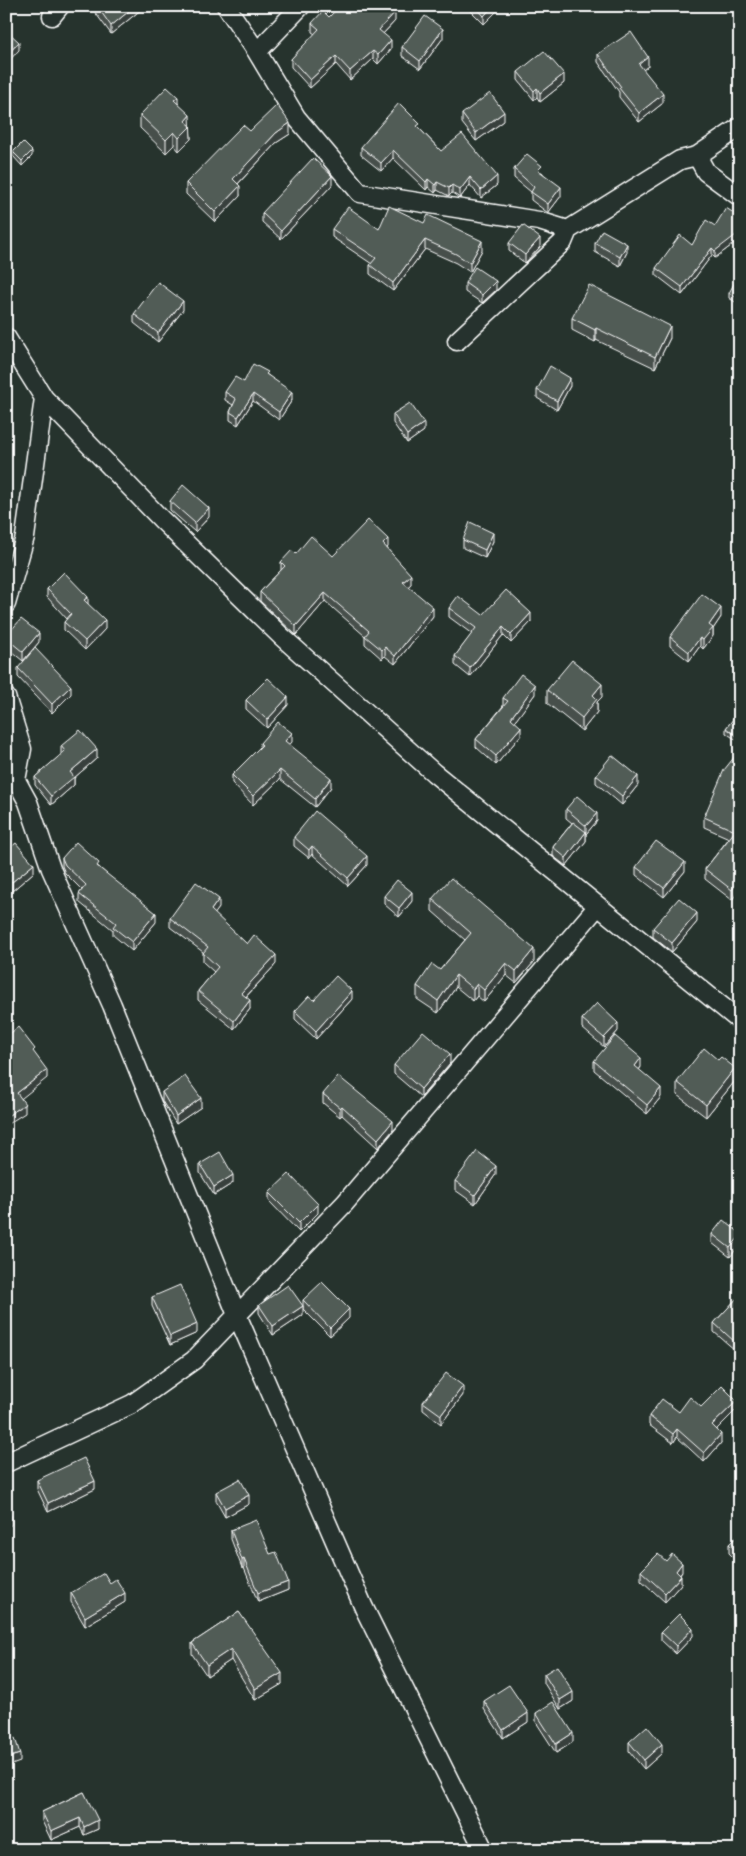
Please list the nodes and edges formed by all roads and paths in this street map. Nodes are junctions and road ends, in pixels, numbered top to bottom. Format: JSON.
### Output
{"nodes":[{"id":1,"x":226,"y":6,"type":"edge"},
{"id":2,"x":301,"y":6,"type":"edge"},
{"id":3,"x":257,"y":52,"type":"junction"},
{"id":4,"x":740,"y":127,"type":"edge"},
{"id":5,"x":697,"y":156,"type":"junction"},
{"id":6,"x":740,"y":197,"type":"edge"},
{"id":7,"x":568,"y":230,"type":"junction"},
{"id":8,"x":6,"y":337,"type":"edge"},
{"id":9,"x":457,"y":341,"type":"dead end"},
{"id":10,"x":44,"y":398,"type":"junction"},
{"id":11,"x":6,"y":604,"type":"edge"},
{"id":12,"x":6,"y":697,"type":"edge"},
{"id":13,"x":597,"y":907,"type":"junction"},
{"id":14,"x":740,"y":1021,"type":"edge"},
{"id":15,"x":237,"y":1316,"type":"junction"},
{"id":16,"x":6,"y":1463,"type":"edge"},
{"id":17,"x":484,"y":1850,"type":"edge"}],
"edges":[{"from":1,"to":3,"type":"street"},
{"from":2,"to":3,"type":"street"},
{"from":3,"to":7,"type":"street"},
{"from":4,"to":5,"type":"street"},
{"from":5,"to":6,"type":"street"},
{"from":5,"to":7,"type":"street"},
{"from":7,"to":9,"type":"street"},
{"from":8,"to":10,"type":"street"},
{"from":10,"to":11,"type":"street"},
{"from":10,"to":13,"type":"street"},
{"from":12,"to":15,"type":"street"},
{"from":13,"to":14,"type":"street"},
{"from":13,"to":15,"type":"street"},
{"from":15,"to":16,"type":"street"},
{"from":15,"to":17,"type":"street"}]}
